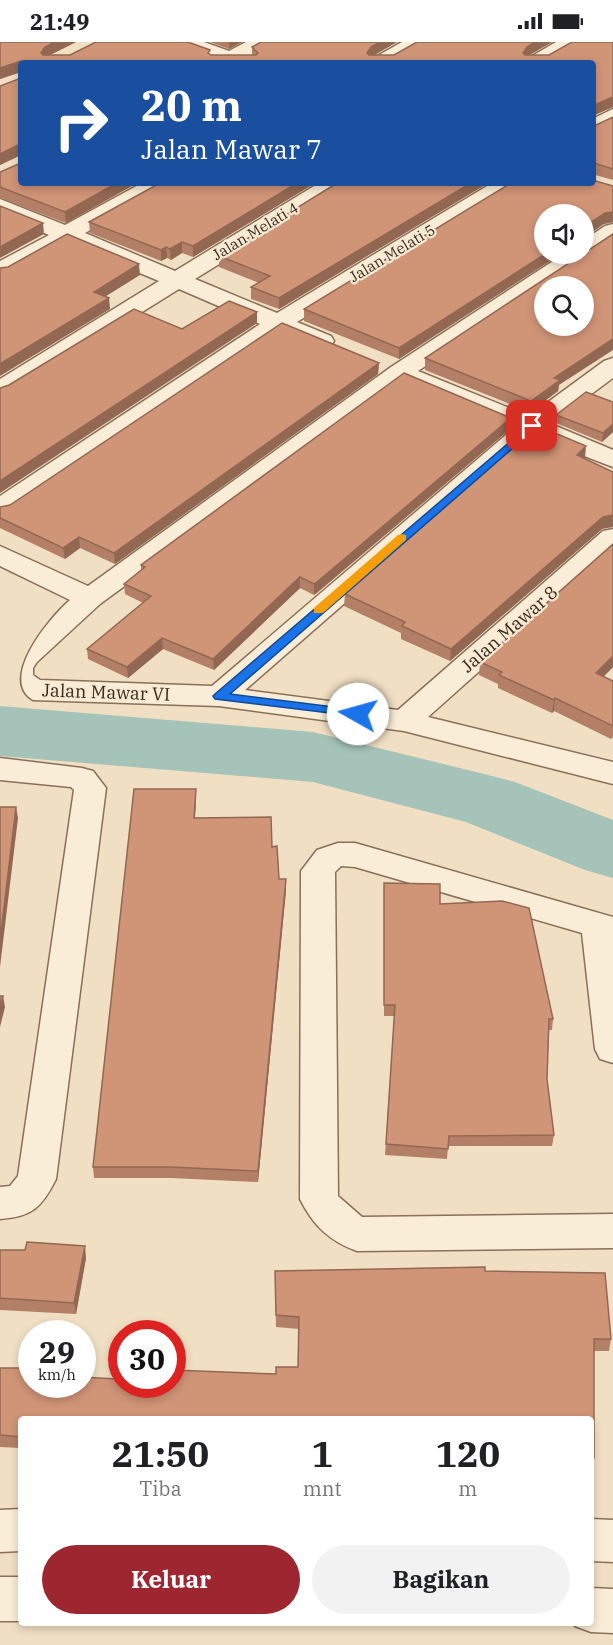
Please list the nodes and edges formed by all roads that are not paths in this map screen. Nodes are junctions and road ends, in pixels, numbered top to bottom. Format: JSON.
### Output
{"nodes":[{"id":1,"x":184,"y":42,"type":"edge"},
{"id":2,"x":261,"y":42,"type":"edge"},
{"id":3,"x":416,"y":42,"type":"edge"},
{"id":4,"x":570,"y":42,"type":"edge"},
{"id":5,"x":230,"y":60,"type":"edge"},
{"id":6,"x":234,"y":60,"type":"edge"},
{"id":7,"x":384,"y":60,"type":"edge"},
{"id":8,"x":539,"y":60,"type":"edge"},
{"id":9,"x":613,"y":115,"type":"edge"},
{"id":10,"x":596,"y":126,"type":"edge"},
{"id":11,"x":152,"y":186,"type":"edge"},
{"id":12,"x":329,"y":186,"type":"edge"},
{"id":13,"x":502,"y":186,"type":"edge"},
{"id":14,"x":0,"y":206,"type":"edge"},
{"id":15,"x":613,"y":231,"type":"edge"},
{"id":16,"x":65,"y":233,"type":"junction"},
{"id":17,"x":594,"y":243,"type":"edge"},
{"id":18,"x":562,"y":264,"type":"edge"},
{"id":19,"x":0,"y":271,"type":"edge"},
{"id":20,"x":176,"y":279,"type":"junction"},
{"id":21,"x":278,"y":322,"type":"junction"},
{"id":22,"x":345,"y":350,"type":"edge"},
{"id":23,"x":613,"y":366,"type":"edge"},
{"id":24,"x":389,"y":368,"type":"junction"},
{"id":25,"x":0,"y":390,"type":"edge"},
{"id":26,"x":532,"y":426,"type":"junction"},
{"id":27,"x":613,"y":459,"type":"edge"},
{"id":28,"x":0,"y":508,"type":"edge"},
{"id":29,"x":613,"y":537,"type":"edge"},
{"id":30,"x":0,"y":555,"type":"edge"},
{"id":31,"x":90,"y":598,"type":"junction"},
{"id":32,"x":219,"y":696,"type":"junction"},
{"id":33,"x":404,"y":720,"type":"junction"},
{"id":34,"x":0,"y":769,"type":"edge"},
{"id":35,"x":613,"y":773,"type":"edge"},
{"id":36,"x":606,"y":928,"type":"edge"},
{"id":37,"x":613,"y":1049,"type":"edge"},
{"id":38,"x":0,"y":1203,"type":"edge"},
{"id":39,"x":613,"y":1231,"type":"edge"},
{"id":40,"x":18,"y":1530,"type":"edge"},
{"id":41,"x":0,"y":1531,"type":"edge"},
{"id":42,"x":594,"y":1540,"type":"edge"},
{"id":43,"x":613,"y":1541,"type":"edge"},
{"id":44,"x":0,"y":1599,"type":"edge"},
{"id":45,"x":18,"y":1599,"type":"edge"},
{"id":46,"x":594,"y":1610,"type":"edge"},
{"id":47,"x":613,"y":1611,"type":"edge"}],
"edges":[{"from":1,"to":5,"type":"street"},
{"from":2,"to":6,"type":"street"},
{"from":3,"to":7,"type":"street"},
{"from":4,"to":8,"type":"street"},
{"from":9,"to":10,"type":"street"},
{"from":11,"to":16,"type":"street"},
{"from":12,"to":20,"type":"street","name":"Jalan Melati 4"},
{"from":13,"to":21,"type":"street","name":"Jalan Melati 5"},
{"from":14,"to":16,"type":"street"},
{"from":15,"to":17,"type":"street"},
{"from":16,"to":19,"type":"street"},
{"from":16,"to":20,"type":"street"},
{"from":18,"to":24,"type":"street","name":"Jalan Mawar VI"},
{"from":20,"to":21,"type":"street"},
{"from":20,"to":25,"type":"street","name":"Jalan Melati 4"},
{"from":21,"to":22,"type":"street"},
{"from":21,"to":28,"type":"street","name":"Jalan Melati 5"},
{"from":23,"to":26,"type":"street"},
{"from":24,"to":26,"type":"street"},
{"from":24,"to":31,"type":"street","name":"Jalan Mawar VI"},
{"from":26,"to":27,"type":"street"},
{"from":26,"to":32,"type":"street"},
{"from":29,"to":33,"type":"street","name":"Jalan Mawar 8"},
{"from":30,"to":31,"type":"street"},
{"from":31,"to":32,"type":"street","name":"Jalan Mawar VI"},
{"from":32,"to":33,"type":"street","name":"Jalan Mawar VI"},
{"from":33,"to":35,"type":"street","name":"Jalan Mawar VI"},
{"from":34,"to":38,"type":"street"},
{"from":36,"to":37,"type":"street"},
{"from":36,"to":39,"type":"street"},
{"from":40,"to":41,"type":"street"},
{"from":42,"to":43,"type":"street"},
{"from":44,"to":45,"type":"street"},
{"from":46,"to":47,"type":"street"}]}
